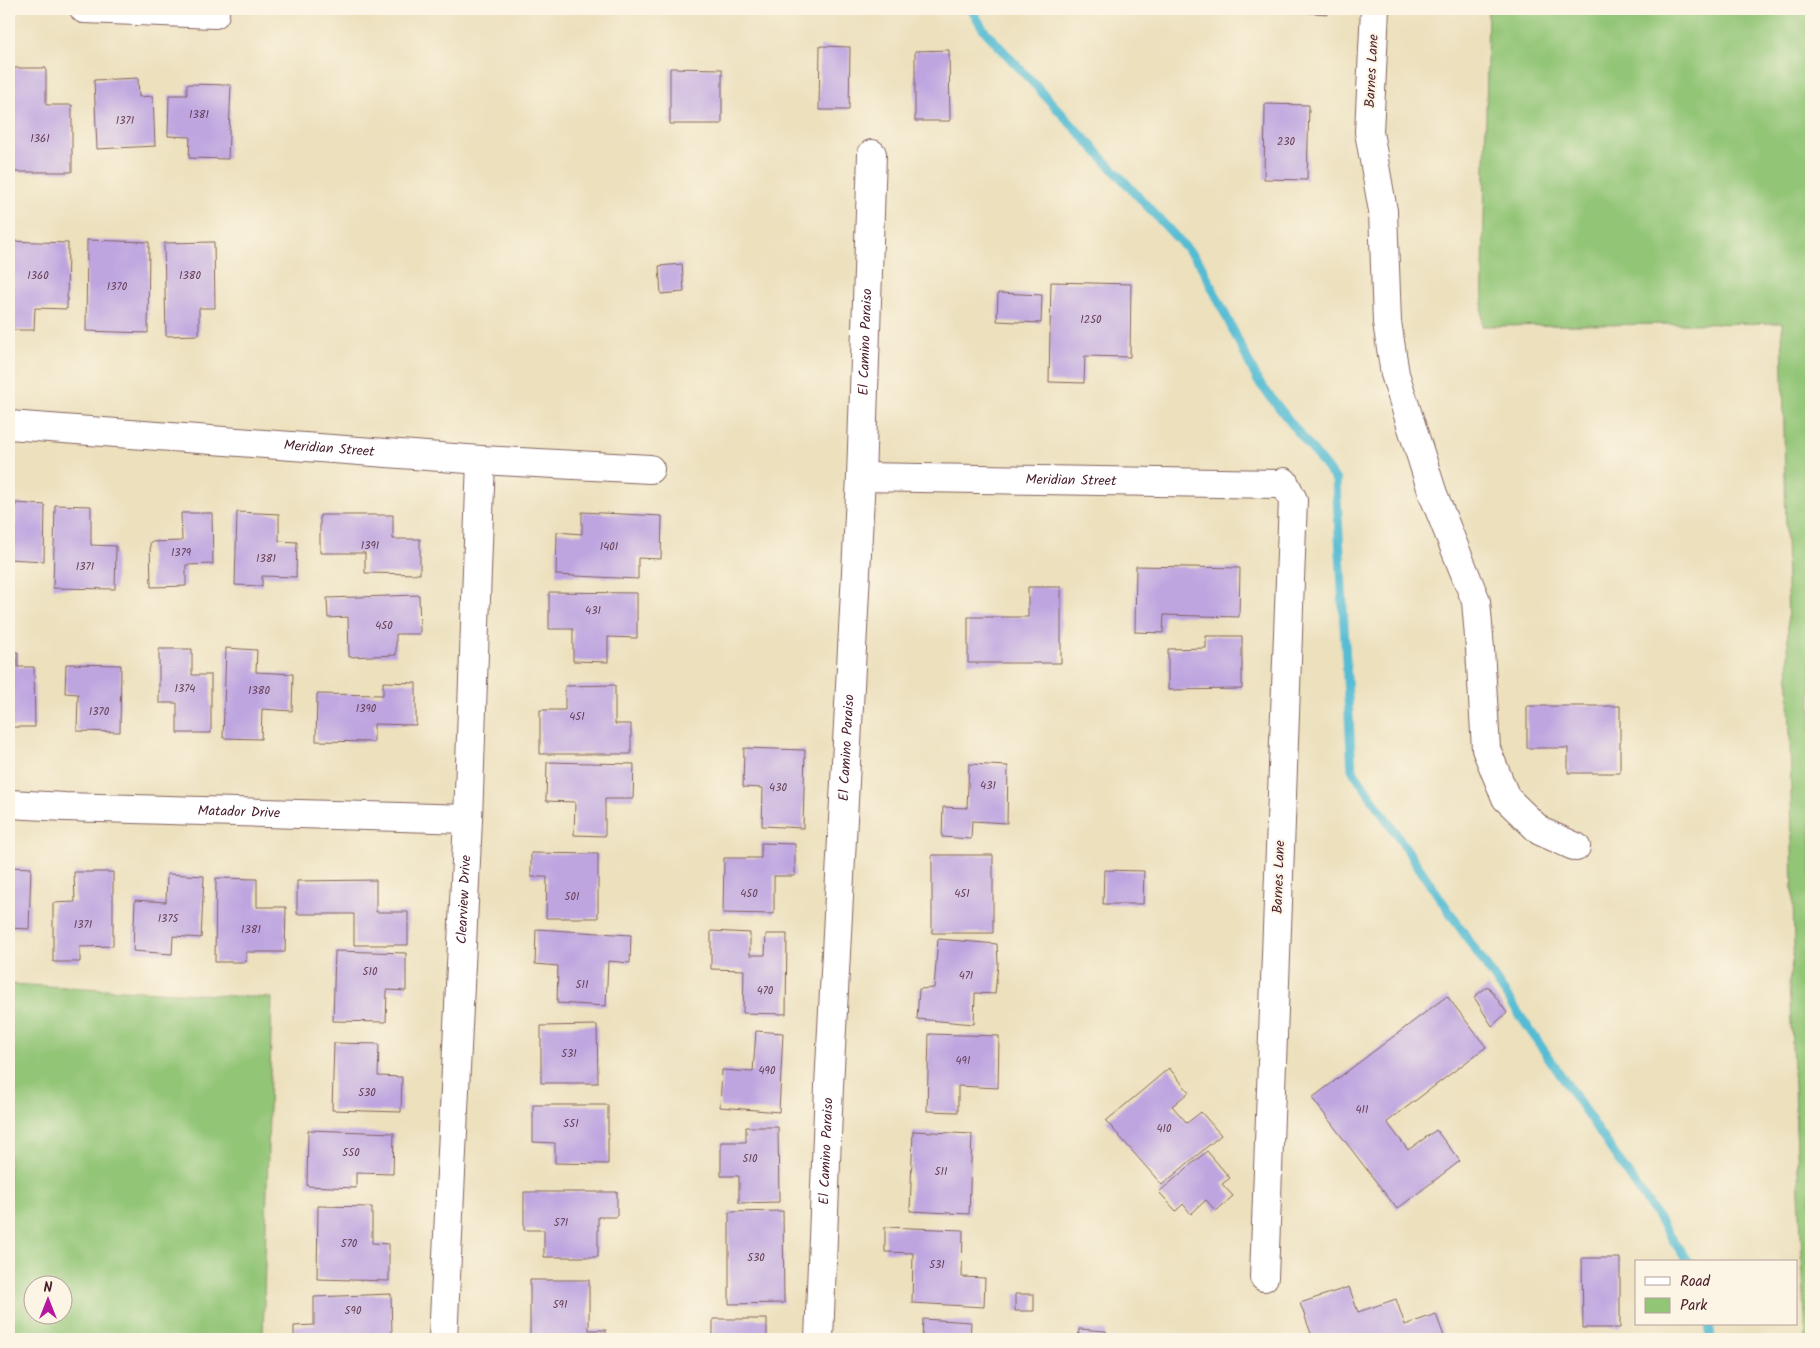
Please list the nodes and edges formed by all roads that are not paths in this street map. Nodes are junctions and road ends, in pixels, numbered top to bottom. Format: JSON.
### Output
{"nodes":[{"id":1,"x":84,"y":9,"type":"edge"},
{"id":2,"x":1375,"y":9,"type":"edge"},
{"id":3,"x":215,"y":14,"type":"dead end"},
{"id":4,"x":872,"y":154,"type":"dead end"},
{"id":5,"x":9,"y":425,"type":"edge"},
{"id":6,"x":481,"y":460,"type":"junction"},
{"id":7,"x":650,"y":469,"type":"dead end"},
{"id":8,"x":862,"y":477,"type":"junction"},
{"id":9,"x":1281,"y":484,"type":"joint"},
{"id":10,"x":9,"y":804,"type":"edge"},
{"id":11,"x":468,"y":819,"type":"junction"},
{"id":12,"x":1576,"y":848,"type":"dead end"},
{"id":13,"x":1264,"y":1277,"type":"dead end"},
{"id":14,"x":443,"y":1339,"type":"edge"},
{"id":15,"x":819,"y":1339,"type":"edge"}],
"edges":[{"from":1,"to":3,"type":"street"},
{"from":2,"to":12,"type":"street","name":"Barnes Lane"},
{"from":4,"to":8,"type":"street","name":"El Camino Paraiso"},
{"from":5,"to":6,"type":"street","name":"Meridian Street"},
{"from":6,"to":7,"type":"street","name":"Meridian Street"},
{"from":6,"to":11,"type":"street","name":"Clearview Drive"},
{"from":8,"to":9,"type":"street","name":"Meridian Street"},
{"from":8,"to":15,"type":"street","name":"El Camino Paraiso"},
{"from":9,"to":13,"type":"street","name":"Barnes Lane"},
{"from":10,"to":11,"type":"street","name":"Matador Drive"},
{"from":11,"to":14,"type":"street","name":"Clearview Drive"}]}
